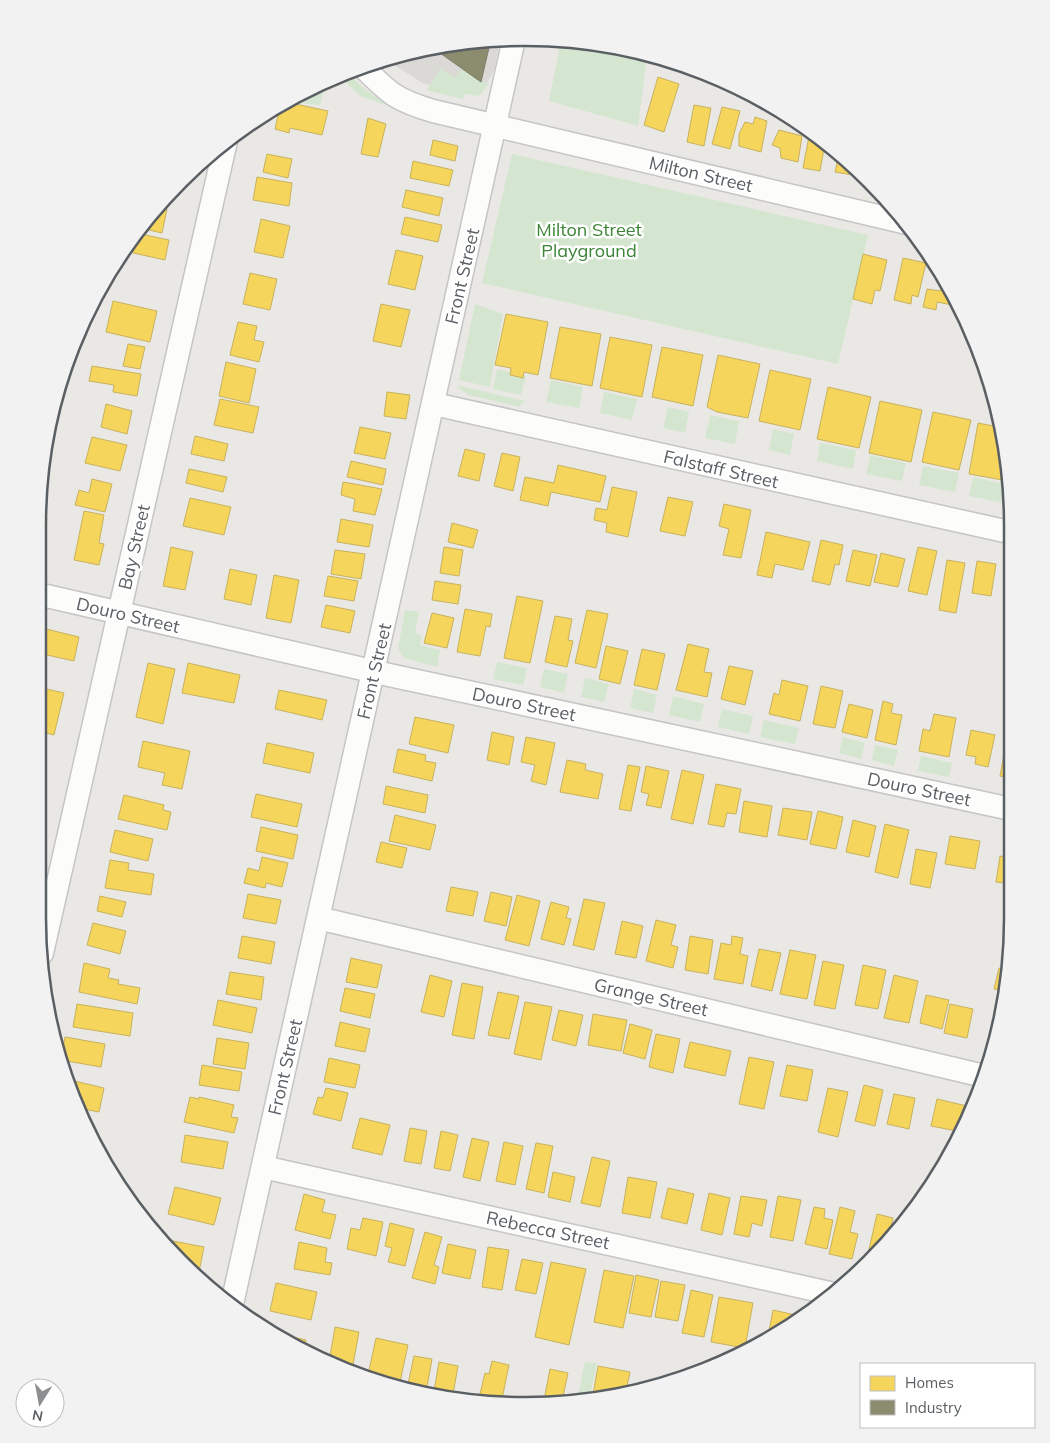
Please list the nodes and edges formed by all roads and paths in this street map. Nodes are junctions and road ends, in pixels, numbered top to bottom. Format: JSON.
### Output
{"nodes":[{"id":1,"x":512,"y":46,"type":"edge"},
{"id":2,"x":368,"y":73,"type":"edge"},
{"id":3,"x":495,"y":124,"type":"junction"},
{"id":4,"x":223,"y":154,"type":"edge"},
{"id":5,"x":894,"y":220,"type":"edge"},
{"id":6,"x":434,"y":404,"type":"junction"},
{"id":7,"x":1004,"y":531,"type":"edge"},
{"id":8,"x":46,"y":596,"type":"edge"},
{"id":9,"x":119,"y":613,"type":"junction"},
{"id":10,"x":374,"y":671,"type":"junction"},
{"id":11,"x":1004,"y":807,"type":"edge"},
{"id":12,"x":318,"y":918,"type":"junction"},
{"id":13,"x":46,"y":933,"type":"edge"},
{"id":14,"x":977,"y":1074,"type":"edge"},
{"id":15,"x":263,"y":1167,"type":"junction"},
{"id":16,"x":824,"y":1292,"type":"edge"},
{"id":17,"x":233,"y":1298,"type":"edge"}],
"edges":[{"from":1,"to":3,"type":"street","name":"Front Street"},
{"from":2,"to":3,"type":"street","name":"Milton Street"},
{"from":3,"to":5,"type":"street","name":"Milton Street"},
{"from":3,"to":6,"type":"street","name":"Front Street"},
{"from":4,"to":9,"type":"street","name":"Bay Street"},
{"from":6,"to":7,"type":"street","name":"Falstaff Street"},
{"from":6,"to":10,"type":"street","name":"Front Street"},
{"from":8,"to":9,"type":"street","name":"Douro Street"},
{"from":9,"to":10,"type":"street","name":"Douro Street"},
{"from":9,"to":13,"type":"street","name":"Bay Street"},
{"from":10,"to":11,"type":"street","name":"Douro Street"},
{"from":10,"to":12,"type":"street","name":"Front Street"},
{"from":12,"to":14,"type":"street","name":"Grange Street"},
{"from":12,"to":15,"type":"street","name":"Front Street"},
{"from":15,"to":16,"type":"street","name":"Rebecca Street"},
{"from":15,"to":17,"type":"street","name":"Front Street"}]}
